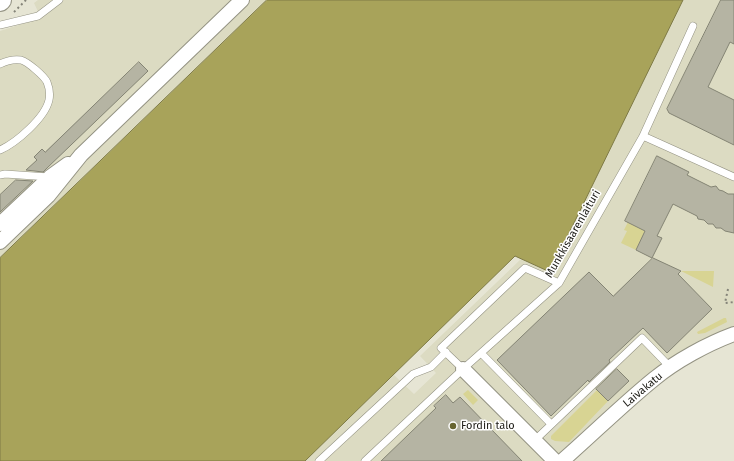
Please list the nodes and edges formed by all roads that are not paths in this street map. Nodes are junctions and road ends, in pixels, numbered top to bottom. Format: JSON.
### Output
{"nodes":[{"id":1,"x":59,"y":0,"type":"edge"},
{"id":2,"x":242,"y":0,"type":"edge"},
{"id":3,"x":0,"y":25,"type":"edge"},
{"id":4,"x":693,"y":26,"type":"dead end"},
{"id":5,"x":0,"y":64,"type":"edge"},
{"id":6,"x":642,"y":136,"type":"junction"},
{"id":7,"x":0,"y":150,"type":"edge"},
{"id":8,"x":81,"y":155,"type":"junction"},
{"id":9,"x":0,"y":175,"type":"edge"},
{"id":10,"x":734,"y":176,"type":"edge"},
{"id":11,"x":50,"y":177,"type":"junction"},
{"id":12,"x":0,"y":224,"type":"edge"},
{"id":13,"x":0,"y":242,"type":"edge"},
{"id":14,"x":559,"y":284,"type":"junction"},
{"id":15,"x":734,"y":334,"type":"edge"},
{"id":16,"x":446,"y":352,"type":"junction"},
{"id":17,"x":481,"y":353,"type":"junction"},
{"id":18,"x":670,"y":368,"type":"junction"},
{"id":19,"x":463,"y":369,"type":"junction"},
{"id":20,"x":551,"y":424,"type":"junction"},
{"id":21,"x":534,"y":440,"type":"junction"},
{"id":22,"x":319,"y":461,"type":"edge"},
{"id":23,"x":365,"y":461,"type":"edge"},
{"id":24,"x":555,"y":461,"type":"edge"},
{"id":25,"x":562,"y":461,"type":"edge"}],
"edges":[{"from":1,"to":3,"type":"lane"},
{"from":2,"to":8,"type":"street"},
{"from":4,"to":6,"type":"lane","name":"Munkkisaarenlaituri"},
{"from":5,"to":7,"type":"lane"},
{"from":6,"to":10,"type":"lane"},
{"from":6,"to":14,"type":"lane","name":"Munkkisaarenlaituri"},
{"from":8,"to":11,"type":"street"},
{"from":8,"to":13,"type":"street"},
{"from":9,"to":11,"type":"lane"},
{"from":11,"to":12,"type":"street"},
{"from":14,"to":16,"type":"lane"},
{"from":14,"to":17,"type":"lane","name":"Munkkisaarenlaituri"},
{"from":15,"to":18,"type":"street","name":"Laivakatu"},
{"from":16,"to":19,"type":"lane"},
{"from":16,"to":22,"type":"lane"},
{"from":17,"to":19,"type":"lane","name":"Munkkisaarenlaituri"},
{"from":17,"to":20,"type":"lane"},
{"from":18,"to":20,"type":"lane"},
{"from":18,"to":25,"type":"street","name":"Laivakatu"},
{"from":19,"to":21,"type":"street"},
{"from":19,"to":23,"type":"lane","name":"Munkkisaarenlaituri"},
{"from":20,"to":21,"type":"lane"},
{"from":21,"to":24,"type":"street"}]}
